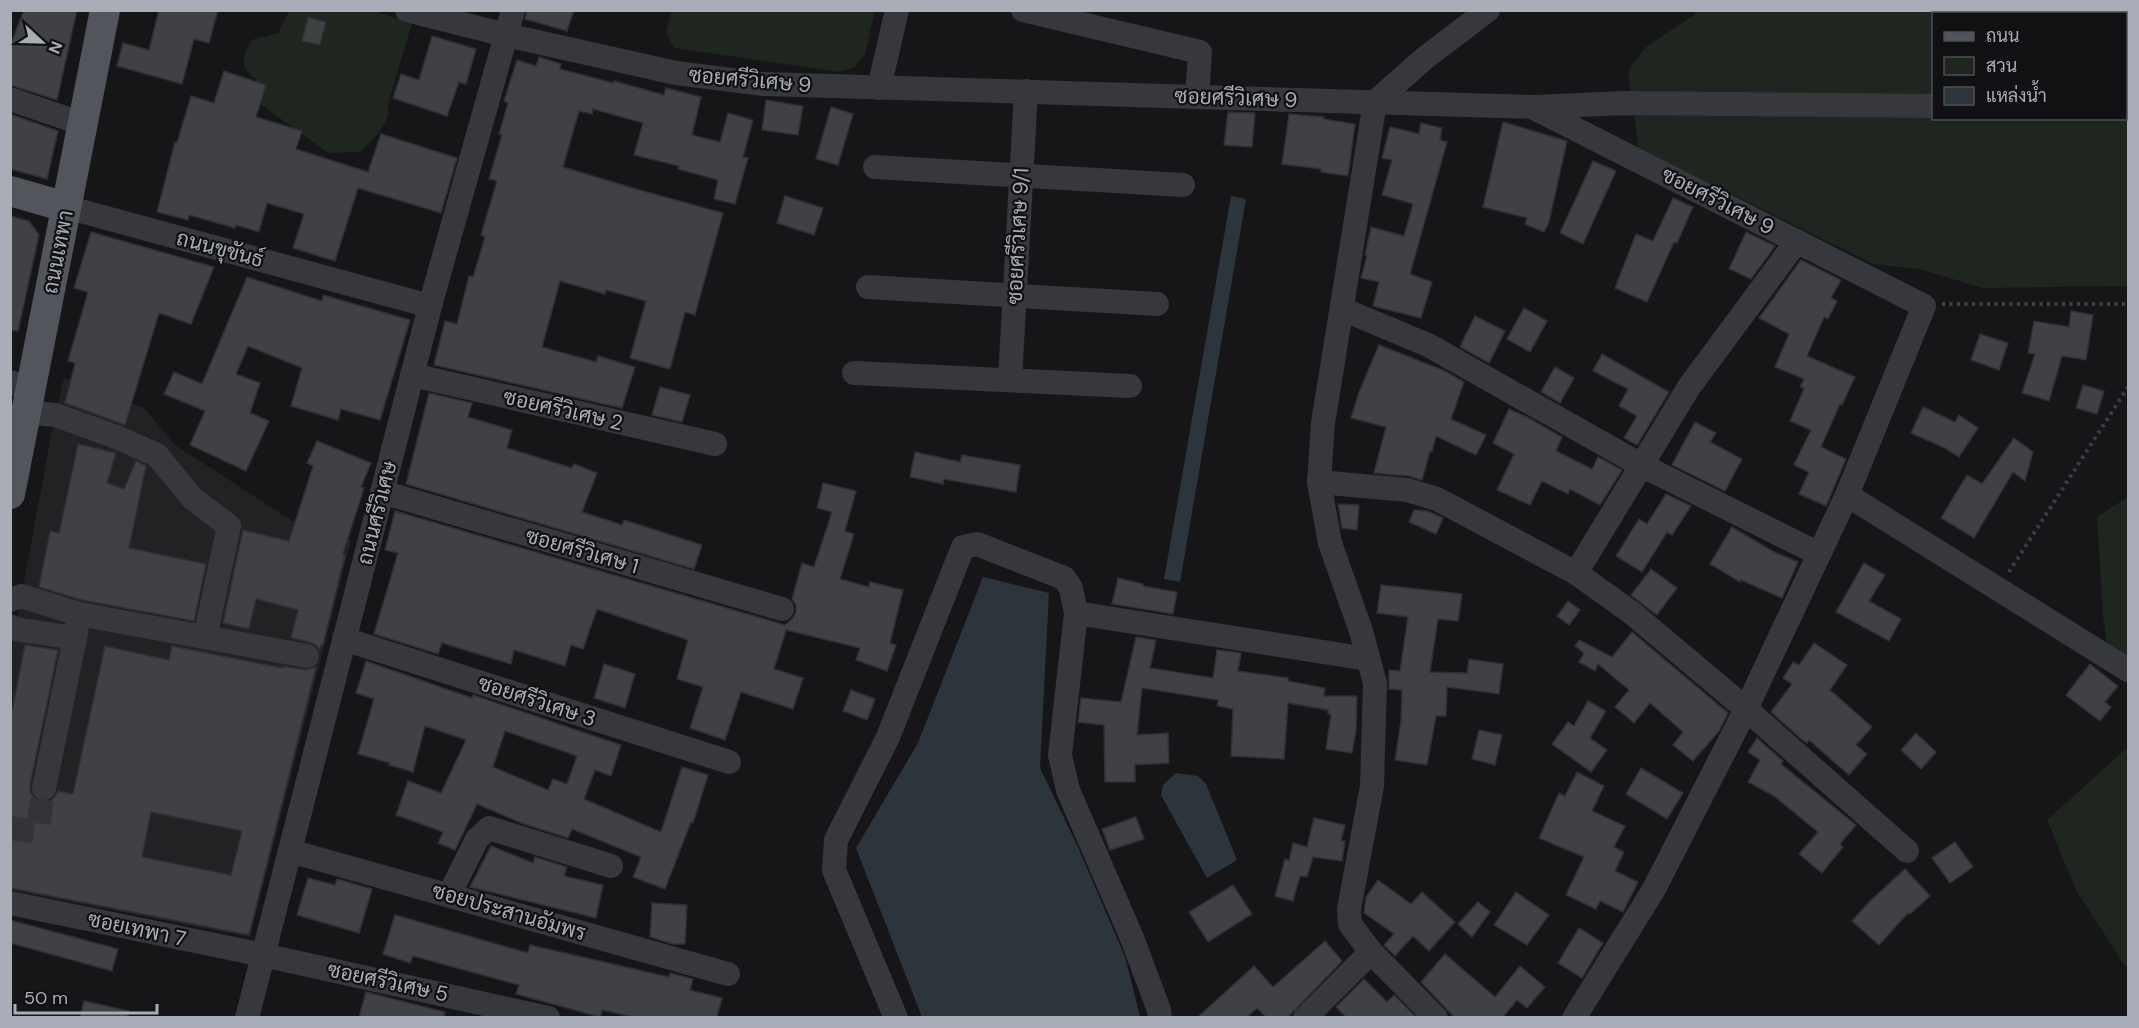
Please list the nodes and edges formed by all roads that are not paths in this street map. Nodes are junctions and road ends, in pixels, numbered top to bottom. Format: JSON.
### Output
{"nodes":[{"id":1,"x":105,"y":10,"type":"edge"},
{"id":2,"x":407,"y":10,"type":"edge"},
{"id":3,"x":513,"y":10,"type":"edge"},
{"id":4,"x":897,"y":10,"type":"edge"},
{"id":5,"x":1023,"y":10,"type":"edge"},
{"id":6,"x":1488,"y":10,"type":"edge"},
{"id":7,"x":506,"y":35,"type":"junction"},
{"id":8,"x":879,"y":88,"type":"junction"},
{"id":9,"x":1026,"y":92,"type":"junction"},
{"id":10,"x":1197,"y":97,"type":"junction"},
{"id":11,"x":10,"y":99,"type":"edge"},
{"id":12,"x":1375,"y":102,"type":"junction"},
{"id":13,"x":1932,"y":106,"type":"edge"},
{"id":14,"x":1532,"y":107,"type":"junction"},
{"id":15,"x":83,"y":124,"type":"junction"},
{"id":16,"x":875,"y":167,"type":"dead end"},
{"id":17,"x":1021,"y":176,"type":"junction"},
{"id":18,"x":1183,"y":185,"type":"dead end"},
{"id":19,"x":10,"y":191,"type":"edge"},
{"id":20,"x":66,"y":207,"type":"junction"},
{"id":21,"x":1797,"y":241,"type":"junction"},
{"id":22,"x":868,"y":287,"type":"dead end"},
{"id":23,"x":1014,"y":295,"type":"junction"},
{"id":24,"x":1157,"y":304,"type":"dead end"},
{"id":25,"x":430,"y":306,"type":"junction"},
{"id":26,"x":1342,"y":309,"type":"junction"},
{"id":27,"x":854,"y":373,"type":"dead end"},
{"id":28,"x":412,"y":375,"type":"junction"},
{"id":29,"x":1010,"y":380,"type":"junction"},
{"id":30,"x":1130,"y":386,"type":"dead end"},
{"id":31,"x":23,"y":394,"type":"edge"},
{"id":32,"x":715,"y":444,"type":"dead end"},
{"id":33,"x":14,"y":457,"type":"edge"},
{"id":34,"x":1641,"y":465,"type":"junction"},
{"id":35,"x":1319,"y":482,"type":"junction"},
{"id":36,"x":382,"y":492,"type":"junction"},
{"id":37,"x":10,"y":494,"type":"edge"},
{"id":38,"x":1847,"y":495,"type":"junction"},
{"id":39,"x":1819,"y":554,"type":"junction"},
{"id":40,"x":1576,"y":573,"type":"junction"},
{"id":41,"x":10,"y":600,"type":"edge"},
{"id":42,"x":782,"y":609,"type":"dead end"},
{"id":43,"x":1076,"y":613,"type":"junction"},
{"id":44,"x":80,"y":614,"type":"junction"},
{"id":45,"x":10,"y":626,"type":"edge"},
{"id":46,"x":205,"y":637,"type":"junction"},
{"id":47,"x":75,"y":639,"type":"junction"},
{"id":48,"x":344,"y":639,"type":"junction"},
{"id":49,"x":307,"y":656,"type":"dead end"},
{"id":50,"x":1368,"y":659,"type":"junction"},
{"id":51,"x":2128,"y":670,"type":"edge"},
{"id":52,"x":1746,"y":709,"type":"junction"},
{"id":53,"x":729,"y":762,"type":"dead end"},
{"id":54,"x":44,"y":788,"type":"tunnel mouth"},
{"id":55,"x":290,"y":851,"type":"junction"},
{"id":56,"x":1907,"y":851,"type":"dead end"},
{"id":57,"x":611,"y":866,"type":"dead end"},
{"id":58,"x":449,"y":895,"type":"junction"},
{"id":59,"x":10,"y":903,"type":"edge"},
{"id":60,"x":1371,"y":952,"type":"junction"},
{"id":61,"x":263,"y":955,"type":"junction"},
{"id":62,"x":728,"y":974,"type":"dead end"},
{"id":63,"x":247,"y":1017,"type":"edge"},
{"id":64,"x":548,"y":1017,"type":"edge"},
{"id":65,"x":896,"y":1017,"type":"edge"},
{"id":66,"x":1160,"y":1017,"type":"edge"},
{"id":67,"x":1305,"y":1017,"type":"edge"},
{"id":68,"x":1436,"y":1017,"type":"edge"},
{"id":69,"x":1574,"y":1017,"type":"edge"}],
"edges":[{"from":1,"to":15,"type":"main road","name":"ถนนเทพา"},
{"from":2,"to":7,"type":"street","name":"ซอยศรีวิเศษ 9"},
{"from":3,"to":7,"type":"street","name":"ถนนศรีวิเศษ"},
{"from":4,"to":8,"type":"street"},
{"from":5,"to":10,"type":"street"},
{"from":6,"to":12,"type":"street"},
{"from":7,"to":8,"type":"street","name":"ซอยศรีวิเศษ 9"},
{"from":7,"to":25,"type":"street","name":"ถนนศรีวิเศษ"},
{"from":8,"to":9,"type":"street","name":"ซอยศรีวิเศษ 9"},
{"from":9,"to":10,"type":"street","name":"ซอยศรีวิเศษ 9"},
{"from":9,"to":17,"type":"street","name":"ซอยศรีวิเศษ 9/1"},
{"from":10,"to":12,"type":"street","name":"ซอยศรีวิเศษ 9"},
{"from":11,"to":15,"type":"street"},
{"from":12,"to":14,"type":"street","name":"ซอยศรีวิเศษ 9"},
{"from":12,"to":26,"type":"street"},
{"from":13,"to":14,"type":"street"},
{"from":14,"to":21,"type":"street","name":"ซอยศรีวิเศษ 9"},
{"from":15,"to":20,"type":"main road","name":"ถนนเทพา"},
{"from":16,"to":17,"type":"street"},
{"from":17,"to":18,"type":"street"},
{"from":17,"to":23,"type":"street","name":"ซอยศรีวิเศษ 9/1"},
{"from":19,"to":20,"type":"main road","name":"ถนนขุขันธ์"},
{"from":20,"to":25,"type":"street","name":"ถนนขุขันธ์"},
{"from":20,"to":31,"type":"main road","name":"ถนนเทพา"},
{"from":21,"to":34,"type":"street"},
{"from":21,"to":38,"type":"street","name":"ซอยศรีวิเศษ 9"},
{"from":22,"to":23,"type":"street"},
{"from":23,"to":24,"type":"street"},
{"from":23,"to":29,"type":"street","name":"ซอยศรีวิเศษ 9/1"},
{"from":25,"to":28,"type":"street","name":"ถนนศรีวิเศษ"},
{"from":26,"to":34,"type":"street"},
{"from":26,"to":35,"type":"street"},
{"from":27,"to":29,"type":"street"},
{"from":28,"to":32,"type":"street","name":"ซอยศรีวิเศษ 2"},
{"from":28,"to":36,"type":"street","name":"ถนนศรีวิเศษ"},
{"from":29,"to":30,"type":"street"},
{"from":31,"to":33,"type":"main road","name":"ถนนเทพา"},
{"from":31,"to":46,"type":"street"},
{"from":33,"to":37,"type":"main road","name":"ถนนเทพา"},
{"from":34,"to":39,"type":"street"},
{"from":34,"to":40,"type":"street"},
{"from":35,"to":40,"type":"street"},
{"from":35,"to":50,"type":"street"},
{"from":36,"to":42,"type":"street","name":"ซอยศรีวิเศษ 1"},
{"from":36,"to":48,"type":"street","name":"ถนนศรีวิเศษ"},
{"from":38,"to":39,"type":"street"},
{"from":38,"to":51,"type":"street"},
{"from":39,"to":52,"type":"street"},
{"from":40,"to":52,"type":"street"},
{"from":41,"to":44,"type":"street"},
{"from":43,"to":50,"type":"street"},
{"from":43,"to":65,"type":"street"},
{"from":43,"to":66,"type":"street"},
{"from":44,"to":46,"type":"street"},
{"from":44,"to":47,"type":"street"},
{"from":45,"to":47,"type":"street"},
{"from":46,"to":49,"type":"street"},
{"from":47,"to":54,"type":"street"},
{"from":48,"to":53,"type":"street","name":"ซอยศรีวิเศษ 3"},
{"from":48,"to":55,"type":"street","name":"ถนนศรีวิเศษ"},
{"from":50,"to":60,"type":"street"},
{"from":52,"to":56,"type":"street"},
{"from":52,"to":69,"type":"street"},
{"from":55,"to":58,"type":"street","name":"ซอยประสานอัมพร"},
{"from":55,"to":61,"type":"street","name":"ถนนศรีวิเศษ"},
{"from":57,"to":58,"type":"street"},
{"from":58,"to":62,"type":"street","name":"ซอยประสานอัมพร"},
{"from":59,"to":61,"type":"street","name":"ซอยเทพา 7"},
{"from":60,"to":67,"type":"street"},
{"from":60,"to":68,"type":"street"},
{"from":61,"to":63,"type":"street","name":"ถนนศรีวิเศษ"},
{"from":61,"to":64,"type":"street","name":"ซอยศรีวิเศษ 5"}]}
